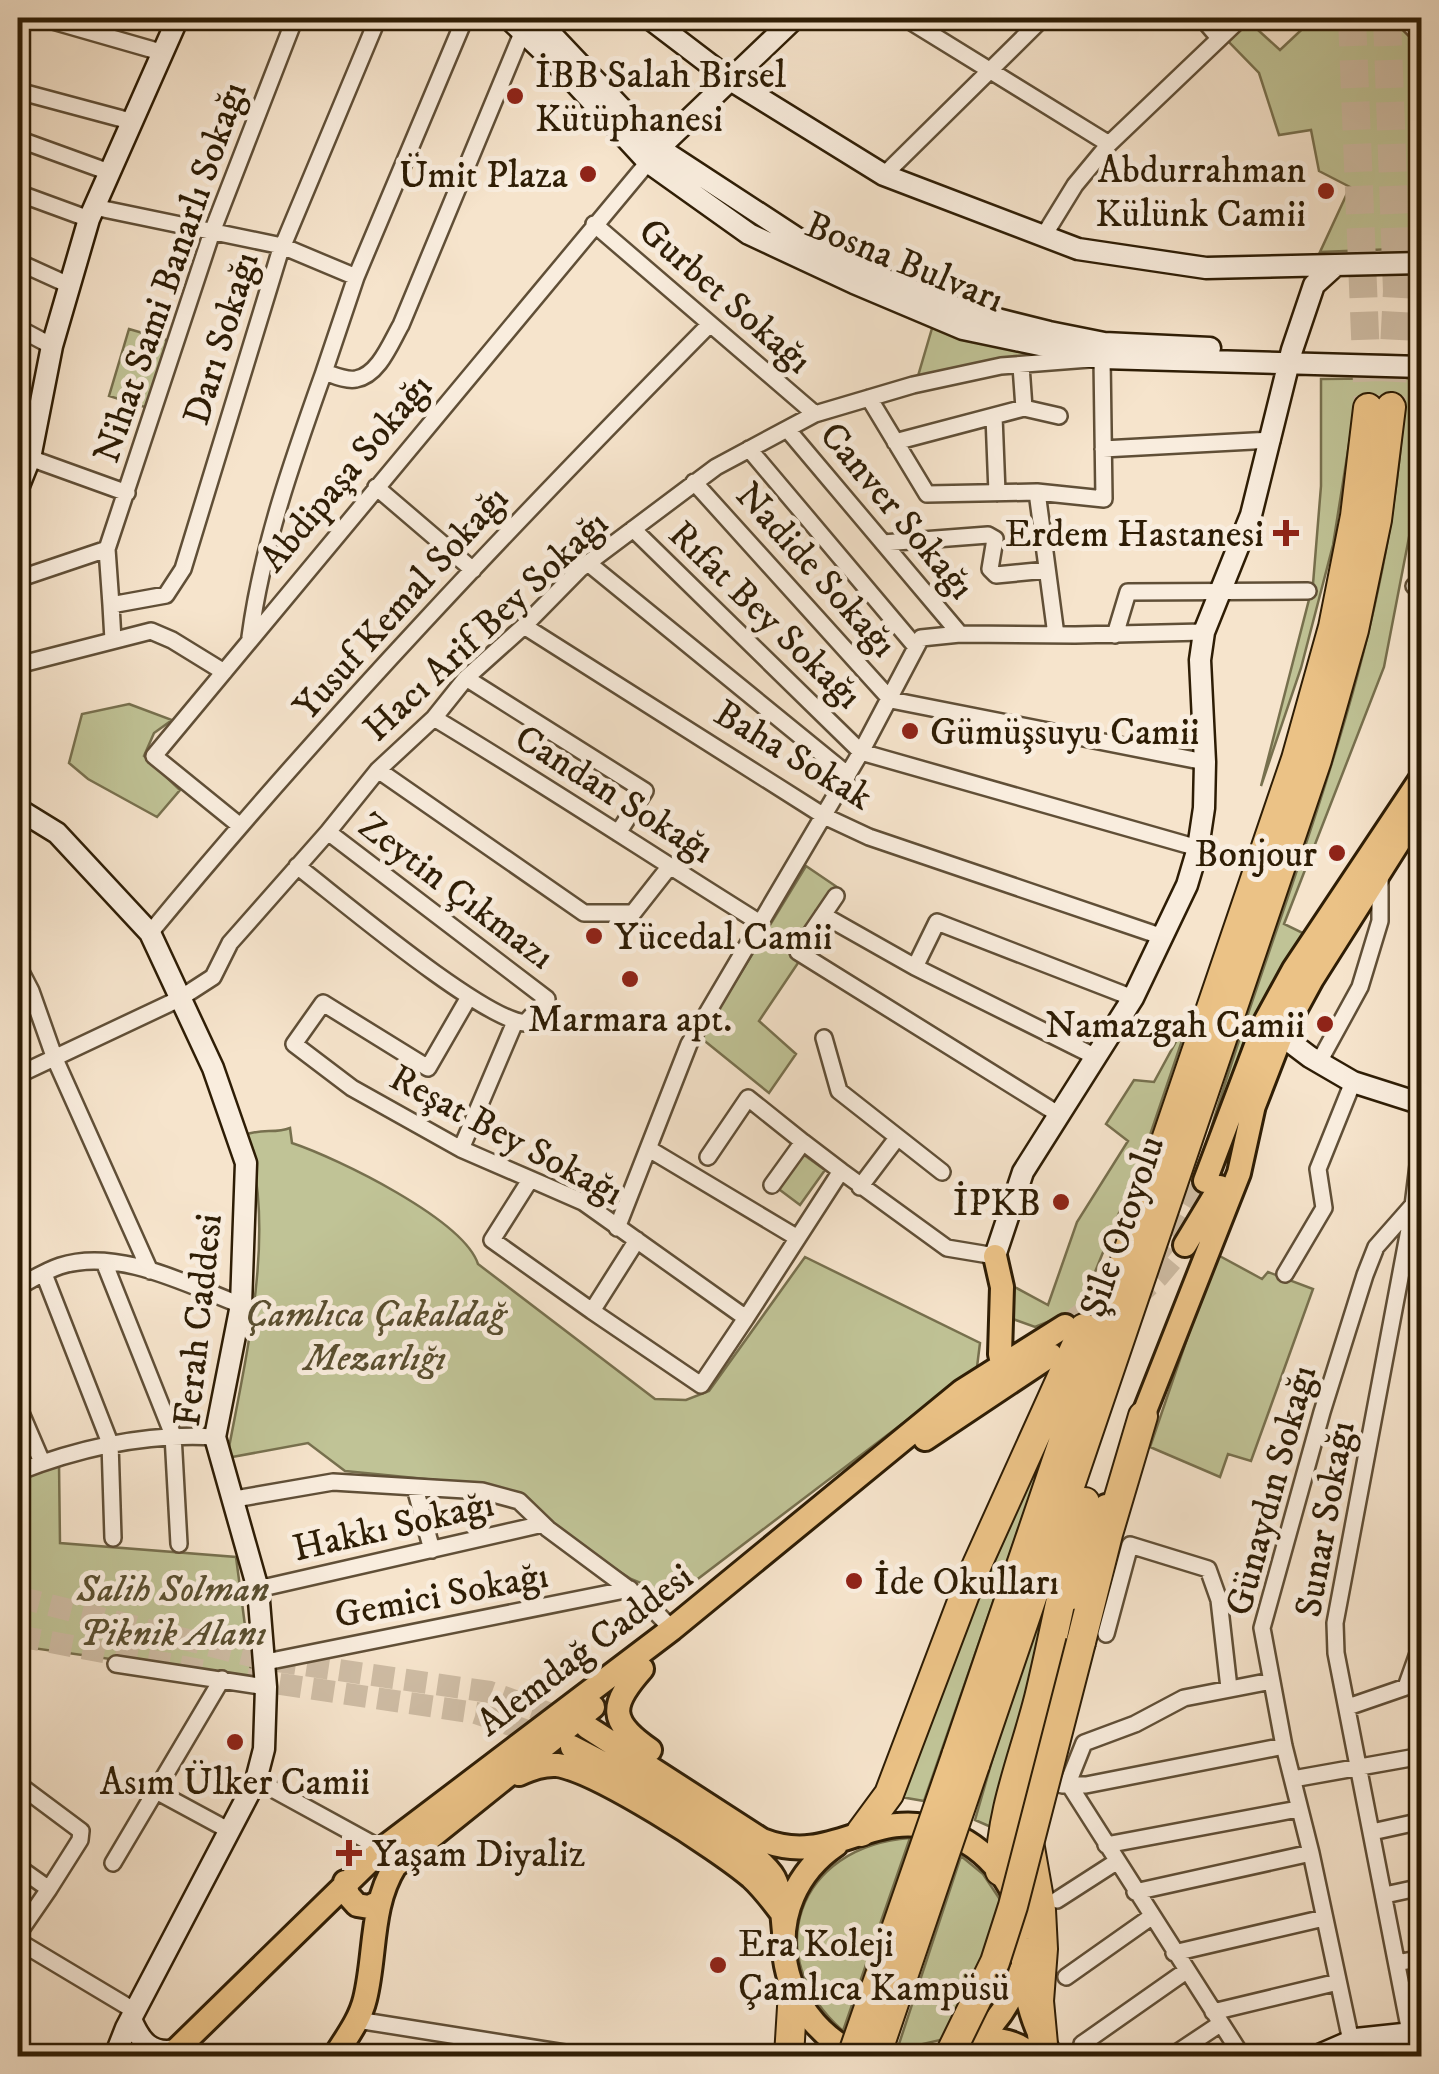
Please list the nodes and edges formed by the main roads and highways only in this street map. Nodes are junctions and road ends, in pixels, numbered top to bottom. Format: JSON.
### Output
{"nodes":[{"id":1,"x":1422,"y":777,"type":"edge"},
{"id":2,"x":1422,"y":805,"type":"edge"},
{"id":3,"x":1273,"y":1029,"type":"junction"},
{"id":4,"x":1254,"y":1105,"type":"junction"},
{"id":5,"x":1176,"y":1110,"type":"junction"},
{"id":6,"x":1205,"y":1181,"type":"tunnel mouth"},
{"id":7,"x":1184,"y":1245,"type":"tunnel mouth"},
{"id":8,"x":1144,"y":1273,"type":"junction"},
{"id":9,"x":1003,"y":1315,"type":"junction"},
{"id":10,"x":1052,"y":1355,"type":"dead end"},
{"id":11,"x":1004,"y":1374,"type":"junction"},
{"id":12,"x":962,"y":1390,"type":"junction"},
{"id":13,"x":1143,"y":1416,"type":"junction"},
{"id":14,"x":642,"y":1669,"type":"junction"},
{"id":15,"x":1038,"y":1699,"type":"junction"},
{"id":16,"x":587,"y":1727,"type":"tunnel mouth"},
{"id":17,"x":572,"y":1747,"type":"tunnel mouth"},
{"id":18,"x":1024,"y":1752,"type":"junction"},
{"id":19,"x":966,"y":1761,"type":"junction"},
{"id":20,"x":502,"y":1780,"type":"junction"},
{"id":21,"x":840,"y":1840,"type":"junction"},
{"id":22,"x":1000,"y":1871,"type":"junction"},
{"id":23,"x":345,"y":1882,"type":"junction"},
{"id":24,"x":379,"y":1902,"type":"junction"},
{"id":25,"x":783,"y":1922,"type":"junction"},
{"id":26,"x":1022,"y":1967,"type":"junction"},
{"id":27,"x":793,"y":1992,"type":"junction"},
{"id":28,"x":980,"y":2038,"type":"junction"},
{"id":29,"x":1042,"y":2052,"type":"edge"},
{"id":30,"x":174,"y":2054,"type":"edge"},
{"id":31,"x":336,"y":2056,"type":"edge"},
{"id":32,"x":789,"y":2056,"type":"edge"},
{"id":33,"x":852,"y":2056,"type":"edge"},
{"id":34,"x":860,"y":2056,"type":"edge"},
{"id":35,"x":876,"y":2056,"type":"edge"},
{"id":36,"x":946,"y":2056,"type":"edge"}],
"edges":[{"from":1,"to":3,"type":"main road"},
{"from":2,"to":3,"type":"main road"},
{"from":3,"to":4,"type":"main road"},
{"from":3,"to":6,"type":"main road"},
{"from":4,"to":7,"type":"main road"},
{"from":4,"to":13,"type":"main road"},
{"from":5,"to":8,"type":"highway","name":"Şile Otoyolu"},
{"from":5,"to":19,"type":"highway","name":"Şile Otoyolu"},
{"from":5,"to":21,"type":"highway"},
{"from":8,"to":15,"type":"highway"},
{"from":8,"to":19,"type":"highway","name":"Şile Otoyolu"},
{"from":9,"to":11,"type":"main road"},
{"from":9,"to":11,"type":"main road","name":"Alemdağ Caddesi"},
{"from":9,"to":12,"type":"main road"},
{"from":10,"to":11,"type":"main road","name":"Alemdağ Caddesi"},
{"from":11,"to":12,"type":"main road","name":"Alemdağ Caddesi"},
{"from":11,"to":14,"type":"main road","name":"Alemdağ Caddesi"},
{"from":12,"to":23,"type":"main road","name":"Alemdağ Caddesi"},
{"from":13,"to":15,"type":"main road"},
{"from":13,"to":36,"type":"highway","bridge":true},
{"from":14,"to":20,"type":"main road","name":"Alemdağ Caddesi"},
{"from":14,"to":21,"type":"main road"},
{"from":15,"to":18,"type":"highway"},
{"from":16,"to":21,"type":"main road"},
{"from":17,"to":25,"type":"main road"},
{"from":18,"to":22,"type":"highway"},
{"from":18,"to":29,"type":"highway"},
{"from":19,"to":33,"type":"highway","name":"Şile Otoyolu","bridge":true},
{"from":19,"to":35,"type":"highway","name":"Şile Otoyolu","bridge":true},
{"from":20,"to":24,"type":"main road","name":"Alemdağ Caddesi"},
{"from":20,"to":25,"type":"main road"},
{"from":21,"to":22,"type":"main road"},
{"from":21,"to":25,"type":"main road"},
{"from":22,"to":26,"type":"main road"},
{"from":23,"to":24,"type":"main road"},
{"from":23,"to":30,"type":"main road","name":"Alemdağ Caddesi"},
{"from":24,"to":31,"type":"main road"},
{"from":25,"to":27,"type":"main road"},
{"from":26,"to":28,"type":"main road"},
{"from":26,"to":29,"type":"main road"},
{"from":27,"to":32,"type":"highway"},
{"from":27,"to":34,"type":"main road"},
{"from":28,"to":29,"type":"main road"},
{"from":28,"to":36,"type":"main road"}]}
